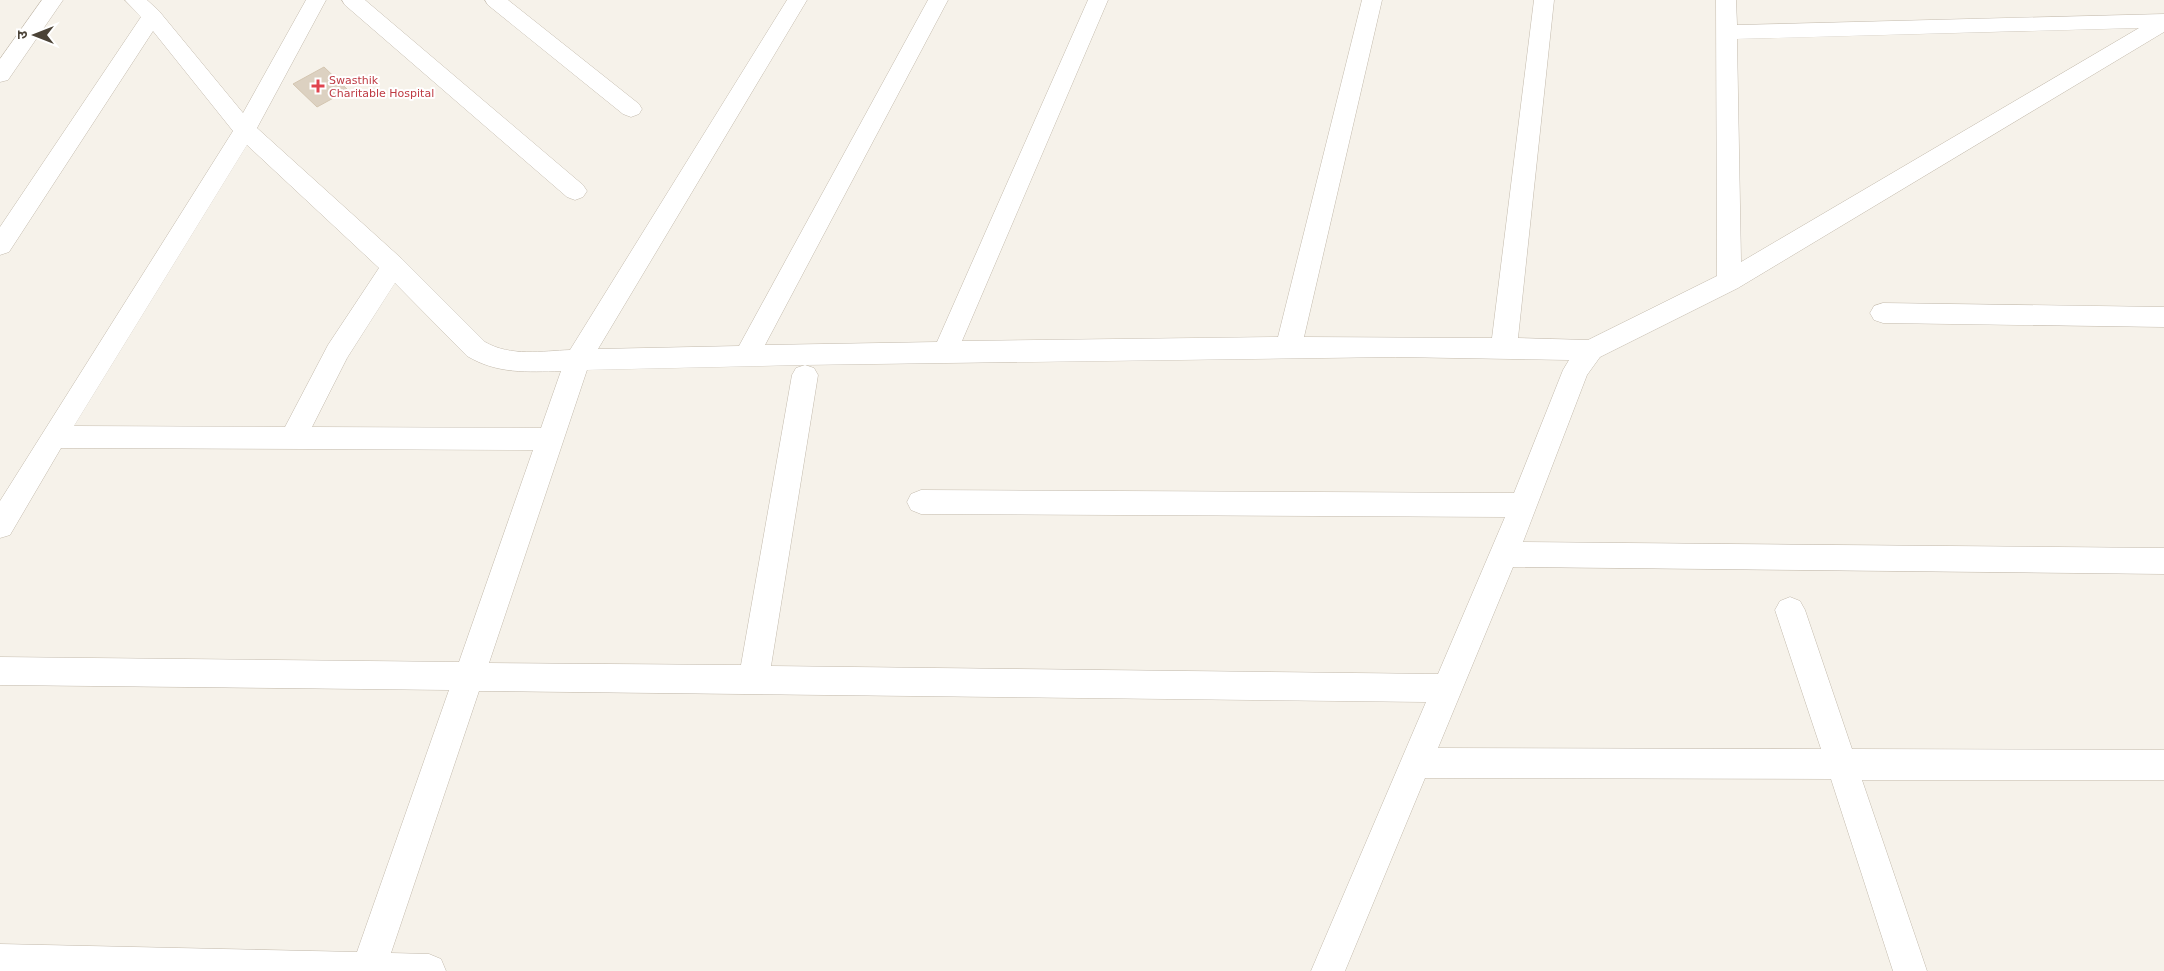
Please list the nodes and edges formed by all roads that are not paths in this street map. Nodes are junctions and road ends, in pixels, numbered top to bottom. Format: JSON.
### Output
{"nodes":[{"id":1,"x":53,"y":0,"type":"edge"},
{"id":2,"x":316,"y":0,"type":"edge"},
{"id":3,"x":352,"y":0,"type":"edge"},
{"id":4,"x":495,"y":0,"type":"edge"},
{"id":5,"x":797,"y":0,"type":"edge"},
{"id":6,"x":938,"y":0,"type":"edge"},
{"id":7,"x":1098,"y":0,"type":"edge"},
{"id":8,"x":1372,"y":0,"type":"edge"},
{"id":9,"x":1544,"y":0,"type":"edge"},
{"id":10,"x":1726,"y":0,"type":"edge"},
{"id":11,"x":143,"y":8,"type":"edge"},
{"id":12,"x":2164,"y":22,"type":"edge"},
{"id":13,"x":1726,"y":32,"type":"junction"},
{"id":14,"x":0,"y":75,"type":"edge"},
{"id":15,"x":631,"y":109,"type":"dead end"},
{"id":16,"x":245,"y":130,"type":"junction"},
{"id":17,"x":575,"y":191,"type":"dead end"},
{"id":18,"x":0,"y":246,"type":"edge"},
{"id":19,"x":393,"y":266,"type":"junction"},
{"id":20,"x":1729,"y":281,"type":"junction"},
{"id":21,"x":1883,"y":313,"type":"dead end"},
{"id":22,"x":2164,"y":317,"type":"edge"},
{"id":23,"x":1289,"y":346,"type":"junction"},
{"id":24,"x":1504,"y":348,"type":"junction"},
{"id":25,"x":1591,"y":350,"type":"junction"},
{"id":26,"x":944,"y":352,"type":"junction"},
{"id":27,"x":746,"y":357,"type":"junction"},
{"id":28,"x":578,"y":360,"type":"junction"},
{"id":29,"x":805,"y":374,"type":"dead end"},
{"id":30,"x":53,"y":437,"type":"junction"},
{"id":31,"x":293,"y":438,"type":"junction"},
{"id":32,"x":550,"y":439,"type":"junction"},
{"id":33,"x":921,"y":502,"type":"dead end"},
{"id":34,"x":1524,"y":505,"type":"junction"},
{"id":35,"x":0,"y":526,"type":"edge"},
{"id":36,"x":1504,"y":554,"type":"junction"},
{"id":37,"x":2164,"y":561,"type":"edge"},
{"id":38,"x":1790,"y":610,"type":"dead end"},
{"id":39,"x":0,"y":672,"type":"edge"},
{"id":40,"x":468,"y":678,"type":"junction"},
{"id":41,"x":753,"y":681,"type":"junction"},
{"id":42,"x":1448,"y":688,"type":"junction"},
{"id":43,"x":1416,"y":764,"type":"junction"},
{"id":44,"x":1842,"y":765,"type":"junction"},
{"id":45,"x":2164,"y":765,"type":"edge"},
{"id":46,"x":0,"y":961,"type":"edge"},
{"id":47,"x":368,"y":969,"type":"junction"},
{"id":48,"x":429,"y":971,"type":"edge"},
{"id":49,"x":1328,"y":971,"type":"edge"},
{"id":50,"x":1910,"y":971,"type":"edge"}],
"edges":[{"from":1,"to":14,"type":"street"},
{"from":2,"to":16,"type":"street"},
{"from":3,"to":17,"type":"street"},
{"from":4,"to":15,"type":"street"},
{"from":5,"to":28,"type":"street"},
{"from":6,"to":27,"type":"street"},
{"from":7,"to":26,"type":"street"},
{"from":8,"to":23,"type":"street"},
{"from":9,"to":24,"type":"street"},
{"from":10,"to":13,"type":"street"},
{"from":11,"to":16,"type":"street"},
{"from":11,"to":18,"type":"street"},
{"from":12,"to":13,"type":"street"},
{"from":12,"to":20,"type":"street"},
{"from":13,"to":20,"type":"street"},
{"from":16,"to":19,"type":"street"},
{"from":16,"to":30,"type":"street"},
{"from":19,"to":28,"type":"street"},
{"from":19,"to":31,"type":"street"},
{"from":20,"to":25,"type":"street"},
{"from":21,"to":22,"type":"street"},
{"from":23,"to":24,"type":"street"},
{"from":23,"to":26,"type":"street"},
{"from":24,"to":25,"type":"street"},
{"from":25,"to":34,"type":"street"},
{"from":26,"to":27,"type":"street"},
{"from":27,"to":28,"type":"street"},
{"from":28,"to":32,"type":"street"},
{"from":29,"to":41,"type":"street"},
{"from":30,"to":31,"type":"street"},
{"from":30,"to":35,"type":"street"},
{"from":31,"to":32,"type":"street"},
{"from":32,"to":40,"type":"street"},
{"from":33,"to":34,"type":"street"},
{"from":34,"to":36,"type":"street"},
{"from":36,"to":37,"type":"street"},
{"from":36,"to":42,"type":"street"},
{"from":38,"to":44,"type":"street"},
{"from":39,"to":40,"type":"street"},
{"from":40,"to":41,"type":"street"},
{"from":40,"to":47,"type":"street"},
{"from":41,"to":42,"type":"street"},
{"from":42,"to":43,"type":"street"},
{"from":43,"to":44,"type":"street"},
{"from":43,"to":49,"type":"street"},
{"from":44,"to":45,"type":"street"},
{"from":44,"to":50,"type":"street"},
{"from":46,"to":47,"type":"street"},
{"from":47,"to":48,"type":"street"}]}
